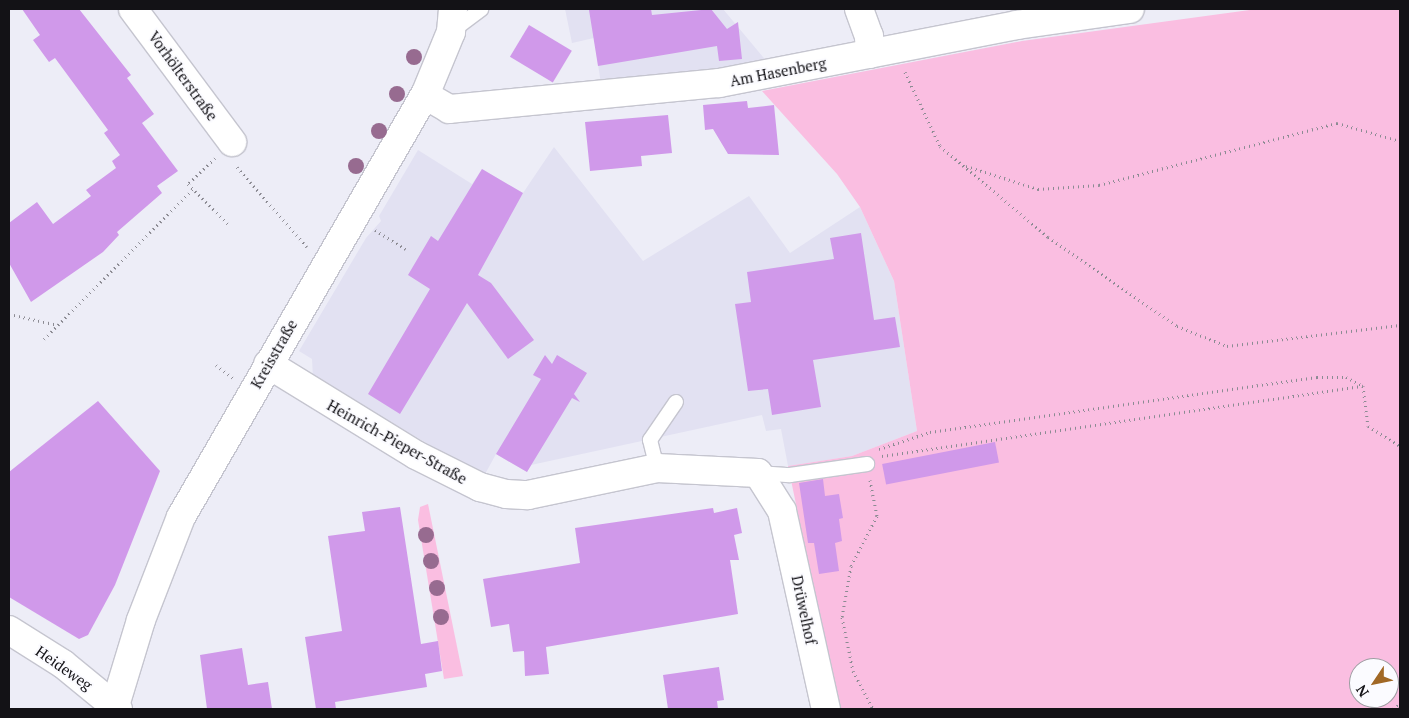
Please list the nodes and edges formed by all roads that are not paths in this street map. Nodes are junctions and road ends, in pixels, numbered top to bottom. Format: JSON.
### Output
{"nodes":[{"id":1,"x":133,"y":9,"type":"edge"},
{"id":2,"x":480,"y":9,"type":"edge"},
{"id":3,"x":859,"y":9,"type":"edge"},
{"id":4,"x":1130,"y":9,"type":"edge"},
{"id":5,"x":452,"y":20,"type":"edge"},
{"id":6,"x":882,"y":52,"type":"junction"},
{"id":7,"x":425,"y":96,"type":"junction"},
{"id":8,"x":227,"y":146,"type":"road end"},
{"id":9,"x":268,"y":364,"type":"junction"},
{"id":10,"x":676,"y":402,"type":"dead end"},
{"id":11,"x":866,"y":461,"type":"road end"},
{"id":12,"x":657,"y":468,"type":"junction"},
{"id":13,"x":758,"y":473,"type":"junction"},
{"id":14,"x":9,"y":630,"type":"edge"},
{"id":15,"x":115,"y":708,"type":"edge"},
{"id":16,"x":826,"y":709,"type":"edge"}],
"edges":[{"from":1,"to":8,"type":"street","name":"Vorhölterstraße"},
{"from":2,"to":5,"type":"lane"},
{"from":3,"to":6,"type":"street"},
{"from":4,"to":6,"type":"street","name":"Am Hasenberg"},
{"from":5,"to":7,"type":"street","name":"Kreisstraße"},
{"from":6,"to":7,"type":"street","name":"Am Hasenberg"},
{"from":7,"to":9,"type":"street","name":"Kreisstraße"},
{"from":9,"to":12,"type":"street","name":"Heinrich-Pieper-Straße"},
{"from":9,"to":15,"type":"street","name":"Kreisstraße"},
{"from":10,"to":12,"type":"lane"},
{"from":11,"to":13,"type":"lane"},
{"from":12,"to":13,"type":"street","name":"Heinrich-Pieper-Straße"},
{"from":13,"to":16,"type":"street","name":"Drüwelhof"},
{"from":14,"to":15,"type":"street","name":"Heideweg"}]}
